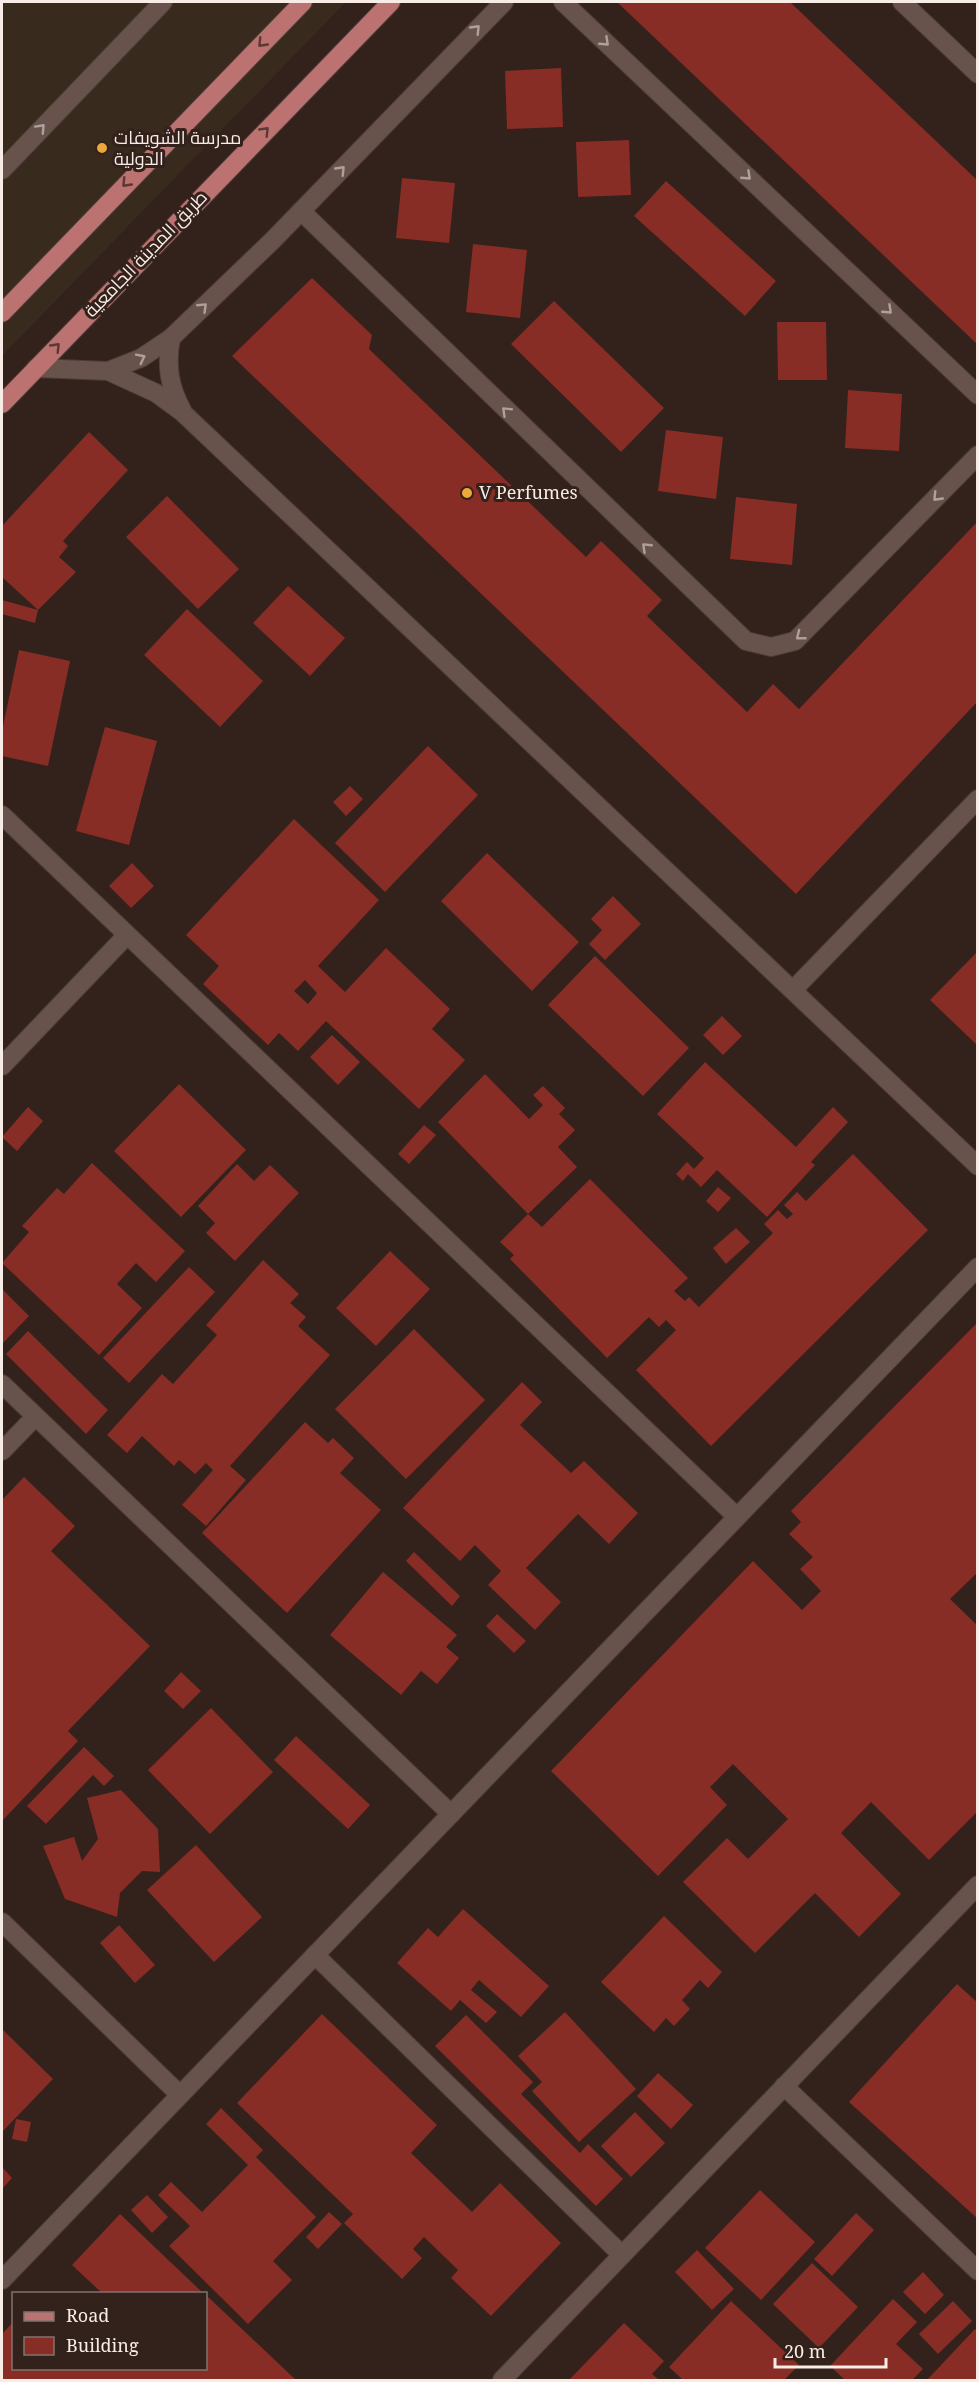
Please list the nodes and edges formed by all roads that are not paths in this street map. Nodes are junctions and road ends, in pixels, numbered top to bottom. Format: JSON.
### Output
{"nodes":[{"id":1,"x":163,"y":2,"type":"edge"},
{"id":2,"x":303,"y":2,"type":"edge"},
{"id":3,"x":391,"y":2,"type":"edge"},
{"id":4,"x":504,"y":2,"type":"edge"},
{"id":5,"x":563,"y":2,"type":"edge"},
{"id":6,"x":902,"y":2,"type":"edge"},
{"id":7,"x":978,"y":74,"type":"edge"},
{"id":8,"x":2,"y":170,"type":"edge"},
{"id":9,"x":301,"y":211,"type":"junction"},
{"id":10,"x":2,"y":313,"type":"edge"},
{"id":11,"x":171,"y":338,"type":"junction"},
{"id":12,"x":36,"y":368,"type":"junction"},
{"id":13,"x":108,"y":371,"type":"junction"},
{"id":14,"x":978,"y":395,"type":"edge"},
{"id":15,"x":2,"y":404,"type":"edge"},
{"id":16,"x":182,"y":412,"type":"junction"},
{"id":17,"x":978,"y":455,"type":"edge"},
{"id":18,"x":978,"y":799,"type":"edge"},
{"id":19,"x":2,"y":815,"type":"edge"},
{"id":20,"x":127,"y":935,"type":"junction"},
{"id":21,"x":793,"y":990,"type":"junction"},
{"id":22,"x":2,"y":1066,"type":"edge"},
{"id":23,"x":978,"y":1166,"type":"edge"},
{"id":24,"x":978,"y":1267,"type":"edge"},
{"id":25,"x":2,"y":1384,"type":"edge"},
{"id":26,"x":35,"y":1417,"type":"junction"},
{"id":27,"x":2,"y":1451,"type":"edge"},
{"id":28,"x":737,"y":1517,"type":"junction"},
{"id":29,"x":451,"y":1814,"type":"junction"},
{"id":30,"x":978,"y":1885,"type":"edge"},
{"id":31,"x":2,"y":1922,"type":"edge"},
{"id":32,"x":315,"y":1955,"type":"junction"},
{"id":33,"x":784,"y":2086,"type":"junction"},
{"id":34,"x":180,"y":2095,"type":"junction"},
{"id":35,"x":622,"y":2255,"type":"junction"},
{"id":36,"x":978,"y":2271,"type":"edge"},
{"id":37,"x":2,"y":2280,"type":"edge"},
{"id":38,"x":502,"y":2380,"type":"edge"}],
"edges":[{"from":8,"to":1,"type":"street","one_way":true},
{"from":2,"to":10,"type":"main road","one_way":true},
{"from":12,"to":3,"type":"main road","name":"طريق المدينة الجامعية","one_way":true},
{"from":9,"to":4,"type":"street","one_way":true},
{"from":5,"to":14,"type":"street","one_way":true},
{"from":6,"to":7,"type":"street"},
{"from":11,"to":9,"type":"street","one_way":true},
{"from":17,"to":9,"type":"street","one_way":true},
{"from":13,"to":11,"type":"street","one_way":true},
{"from":11,"to":16,"type":"street"},
{"from":12,"to":13,"type":"street"},
{"from":12,"to":15,"type":"main road","name":"طريق المدينة الجامعية"},
{"from":13,"to":16,"type":"street"},
{"from":16,"to":21,"type":"street"},
{"from":18,"to":21,"type":"street"},
{"from":19,"to":20,"type":"street"},
{"from":20,"to":22,"type":"street"},
{"from":20,"to":28,"type":"street"},
{"from":21,"to":23,"type":"street"},
{"from":24,"to":28,"type":"street"},
{"from":25,"to":26,"type":"street"},
{"from":26,"to":27,"type":"street"},
{"from":26,"to":29,"type":"street"},
{"from":28,"to":29,"type":"street"},
{"from":29,"to":32,"type":"street"},
{"from":30,"to":33,"type":"street"},
{"from":31,"to":34,"type":"street"},
{"from":32,"to":34,"type":"street"},
{"from":32,"to":35,"type":"street"},
{"from":33,"to":35,"type":"street"},
{"from":33,"to":36,"type":"street"},
{"from":34,"to":37,"type":"street"},
{"from":35,"to":38,"type":"street"}]}
